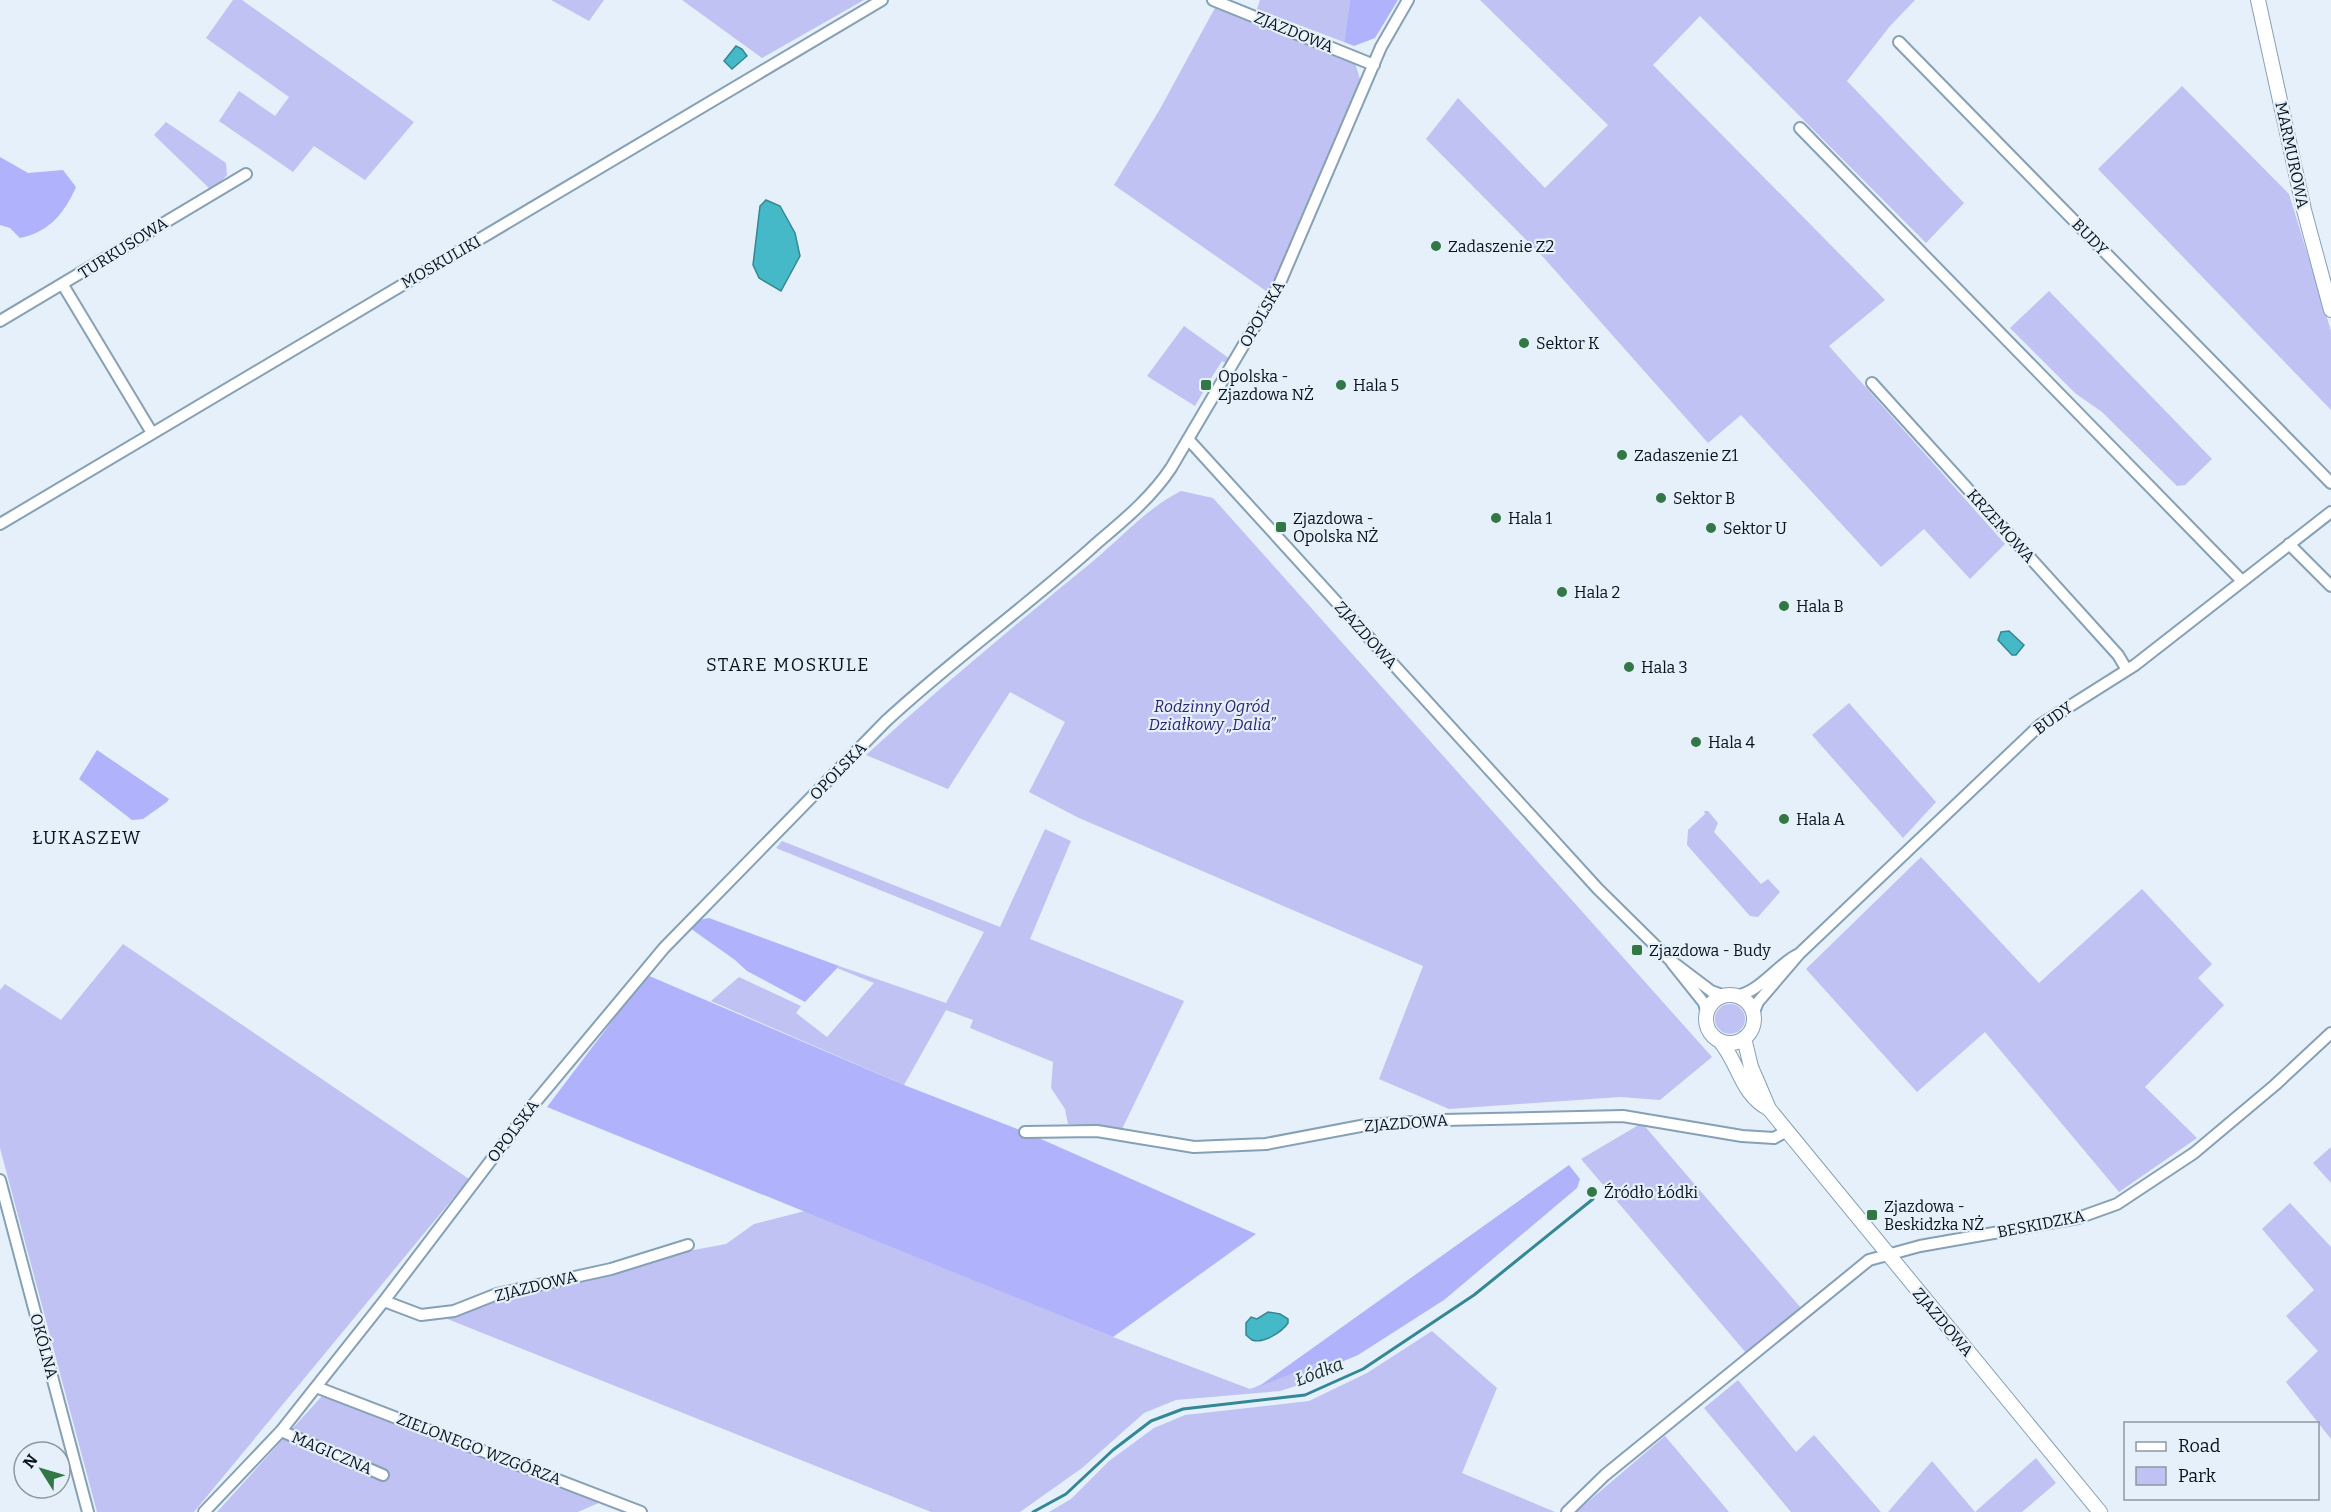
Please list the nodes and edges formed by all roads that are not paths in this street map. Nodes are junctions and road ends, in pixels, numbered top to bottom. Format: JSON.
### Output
{"nodes":[{"id":1,"x":882,"y":0,"type":"edge"},
{"id":2,"x":1213,"y":0,"type":"edge"},
{"id":3,"x":1408,"y":0,"type":"edge"},
{"id":4,"x":2258,"y":0,"type":"edge"},
{"id":5,"x":1899,"y":42,"type":"dead end"},
{"id":6,"x":1374,"y":65,"type":"junction"},
{"id":7,"x":1800,"y":128,"type":"dead end"},
{"id":8,"x":246,"y":174,"type":"dead end"},
{"id":9,"x":63,"y":285,"type":"junction"},
{"id":10,"x":2331,"y":309,"type":"edge"},
{"id":11,"x":0,"y":321,"type":"edge"},
{"id":12,"x":1872,"y":383,"type":"dead end"},
{"id":13,"x":152,"y":433,"type":"junction"},
{"id":14,"x":1188,"y":439,"type":"junction"},
{"id":15,"x":2331,"y":483,"type":"edge"},
{"id":16,"x":2331,"y":512,"type":"edge"},
{"id":17,"x":0,"y":524,"type":"edge"},
{"id":18,"x":2289,"y":544,"type":"junction"},
{"id":19,"x":2242,"y":581,"type":"junction"},
{"id":20,"x":2331,"y":586,"type":"edge"},
{"id":21,"x":2127,"y":669,"type":"junction"},
{"id":22,"x":1799,"y":954,"type":"junction"},
{"id":23,"x":1670,"y":960,"type":"junction"},
{"id":24,"x":1730,"y":996,"type":"junction"},
{"id":25,"x":1707,"y":1014,"type":"junction"},
{"id":26,"x":1753,"y":1014,"type":"junction"},
{"id":27,"x":2331,"y":1033,"type":"edge"},
{"id":28,"x":1744,"y":1038,"type":"junction"},
{"id":29,"x":1719,"y":1040,"type":"junction"},
{"id":30,"x":1768,"y":1109,"type":"junction"},
{"id":31,"x":1787,"y":1131,"type":"junction"},
{"id":32,"x":1024,"y":1132,"type":"dead end"},
{"id":33,"x":0,"y":1180,"type":"edge"},
{"id":34,"x":688,"y":1245,"type":"dead end"},
{"id":35,"x":1887,"y":1254,"type":"junction"},
{"id":36,"x":384,"y":1301,"type":"junction"},
{"id":37,"x":316,"y":1387,"type":"junction"},
{"id":38,"x":281,"y":1431,"type":"junction"},
{"id":39,"x":383,"y":1475,"type":"dead end"},
{"id":40,"x":88,"y":1512,"type":"edge"},
{"id":41,"x":204,"y":1512,"type":"edge"},
{"id":42,"x":641,"y":1512,"type":"edge"},
{"id":43,"x":1567,"y":1512,"type":"edge"},
{"id":44,"x":2100,"y":1512,"type":"edge"}],
"edges":[{"from":1,"to":13,"type":"street","name":"MOSKULIKI"},
{"from":2,"to":6,"type":"street","name":"ZJAZDOWA"},
{"from":3,"to":6,"type":"street","name":"OPOLSKA"},
{"from":4,"to":10,"type":"street","name":"MARMUROWA"},
{"from":5,"to":15,"type":"street","name":"BUDY"},
{"from":6,"to":14,"type":"street","name":"OPOLSKA"},
{"from":7,"to":19,"type":"street"},
{"from":8,"to":9,"type":"street","name":"TURKUSOWA"},
{"from":9,"to":11,"type":"street","name":"TURKUSOWA"},
{"from":9,"to":13,"type":"street"},
{"from":12,"to":21,"type":"street","name":"KRZEMOWA"},
{"from":13,"to":17,"type":"street","name":"MOSKULIKI"},
{"from":14,"to":23,"type":"street","name":"ZJAZDOWA"},
{"from":14,"to":36,"type":"street","name":"OPOLSKA"},
{"from":16,"to":18,"type":"street","name":"BUDY"},
{"from":18,"to":19,"type":"street","name":"BUDY"},
{"from":18,"to":20,"type":"street"},
{"from":19,"to":21,"type":"street","name":"BUDY"},
{"from":21,"to":22,"type":"street","name":"BUDY"},
{"from":22,"to":24,"type":"street","name":"BUDY"},
{"from":22,"to":26,"type":"street","name":"BUDY"},
{"from":23,"to":24,"type":"street","name":"ZJAZDOWA"},
{"from":23,"to":25,"type":"street","name":"ZJAZDOWA"},
{"from":24,"to":25,"type":"street"},
{"from":24,"to":26,"type":"street"},
{"from":25,"to":29,"type":"street"},
{"from":26,"to":28,"type":"street"},
{"from":27,"to":35,"type":"street","name":"BESKIDZKA"},
{"from":28,"to":29,"type":"street"},
{"from":28,"to":30,"type":"street","name":"ZJAZDOWA"},
{"from":29,"to":30,"type":"street","name":"ZJAZDOWA"},
{"from":30,"to":31,"type":"street","name":"ZJAZDOWA"},
{"from":31,"to":32,"type":"street","name":"ZJAZDOWA"},
{"from":31,"to":35,"type":"street","name":"ZJAZDOWA"},
{"from":33,"to":40,"type":"street","name":"OKÓLNA"},
{"from":34,"to":36,"type":"street","name":"ZJAZDOWA"},
{"from":35,"to":43,"type":"street","name":"BESKIDZKA"},
{"from":35,"to":44,"type":"street","name":"ZJAZDOWA"},
{"from":36,"to":37,"type":"street","name":"OPOLSKA"},
{"from":37,"to":38,"type":"street","name":"OPOLSKA"},
{"from":37,"to":42,"type":"street","name":"ZIELONEGO WZGÓRZA"},
{"from":38,"to":39,"type":"street","name":"MAGICZNA"},
{"from":38,"to":41,"type":"street","name":"OPOLSKA"}]}
